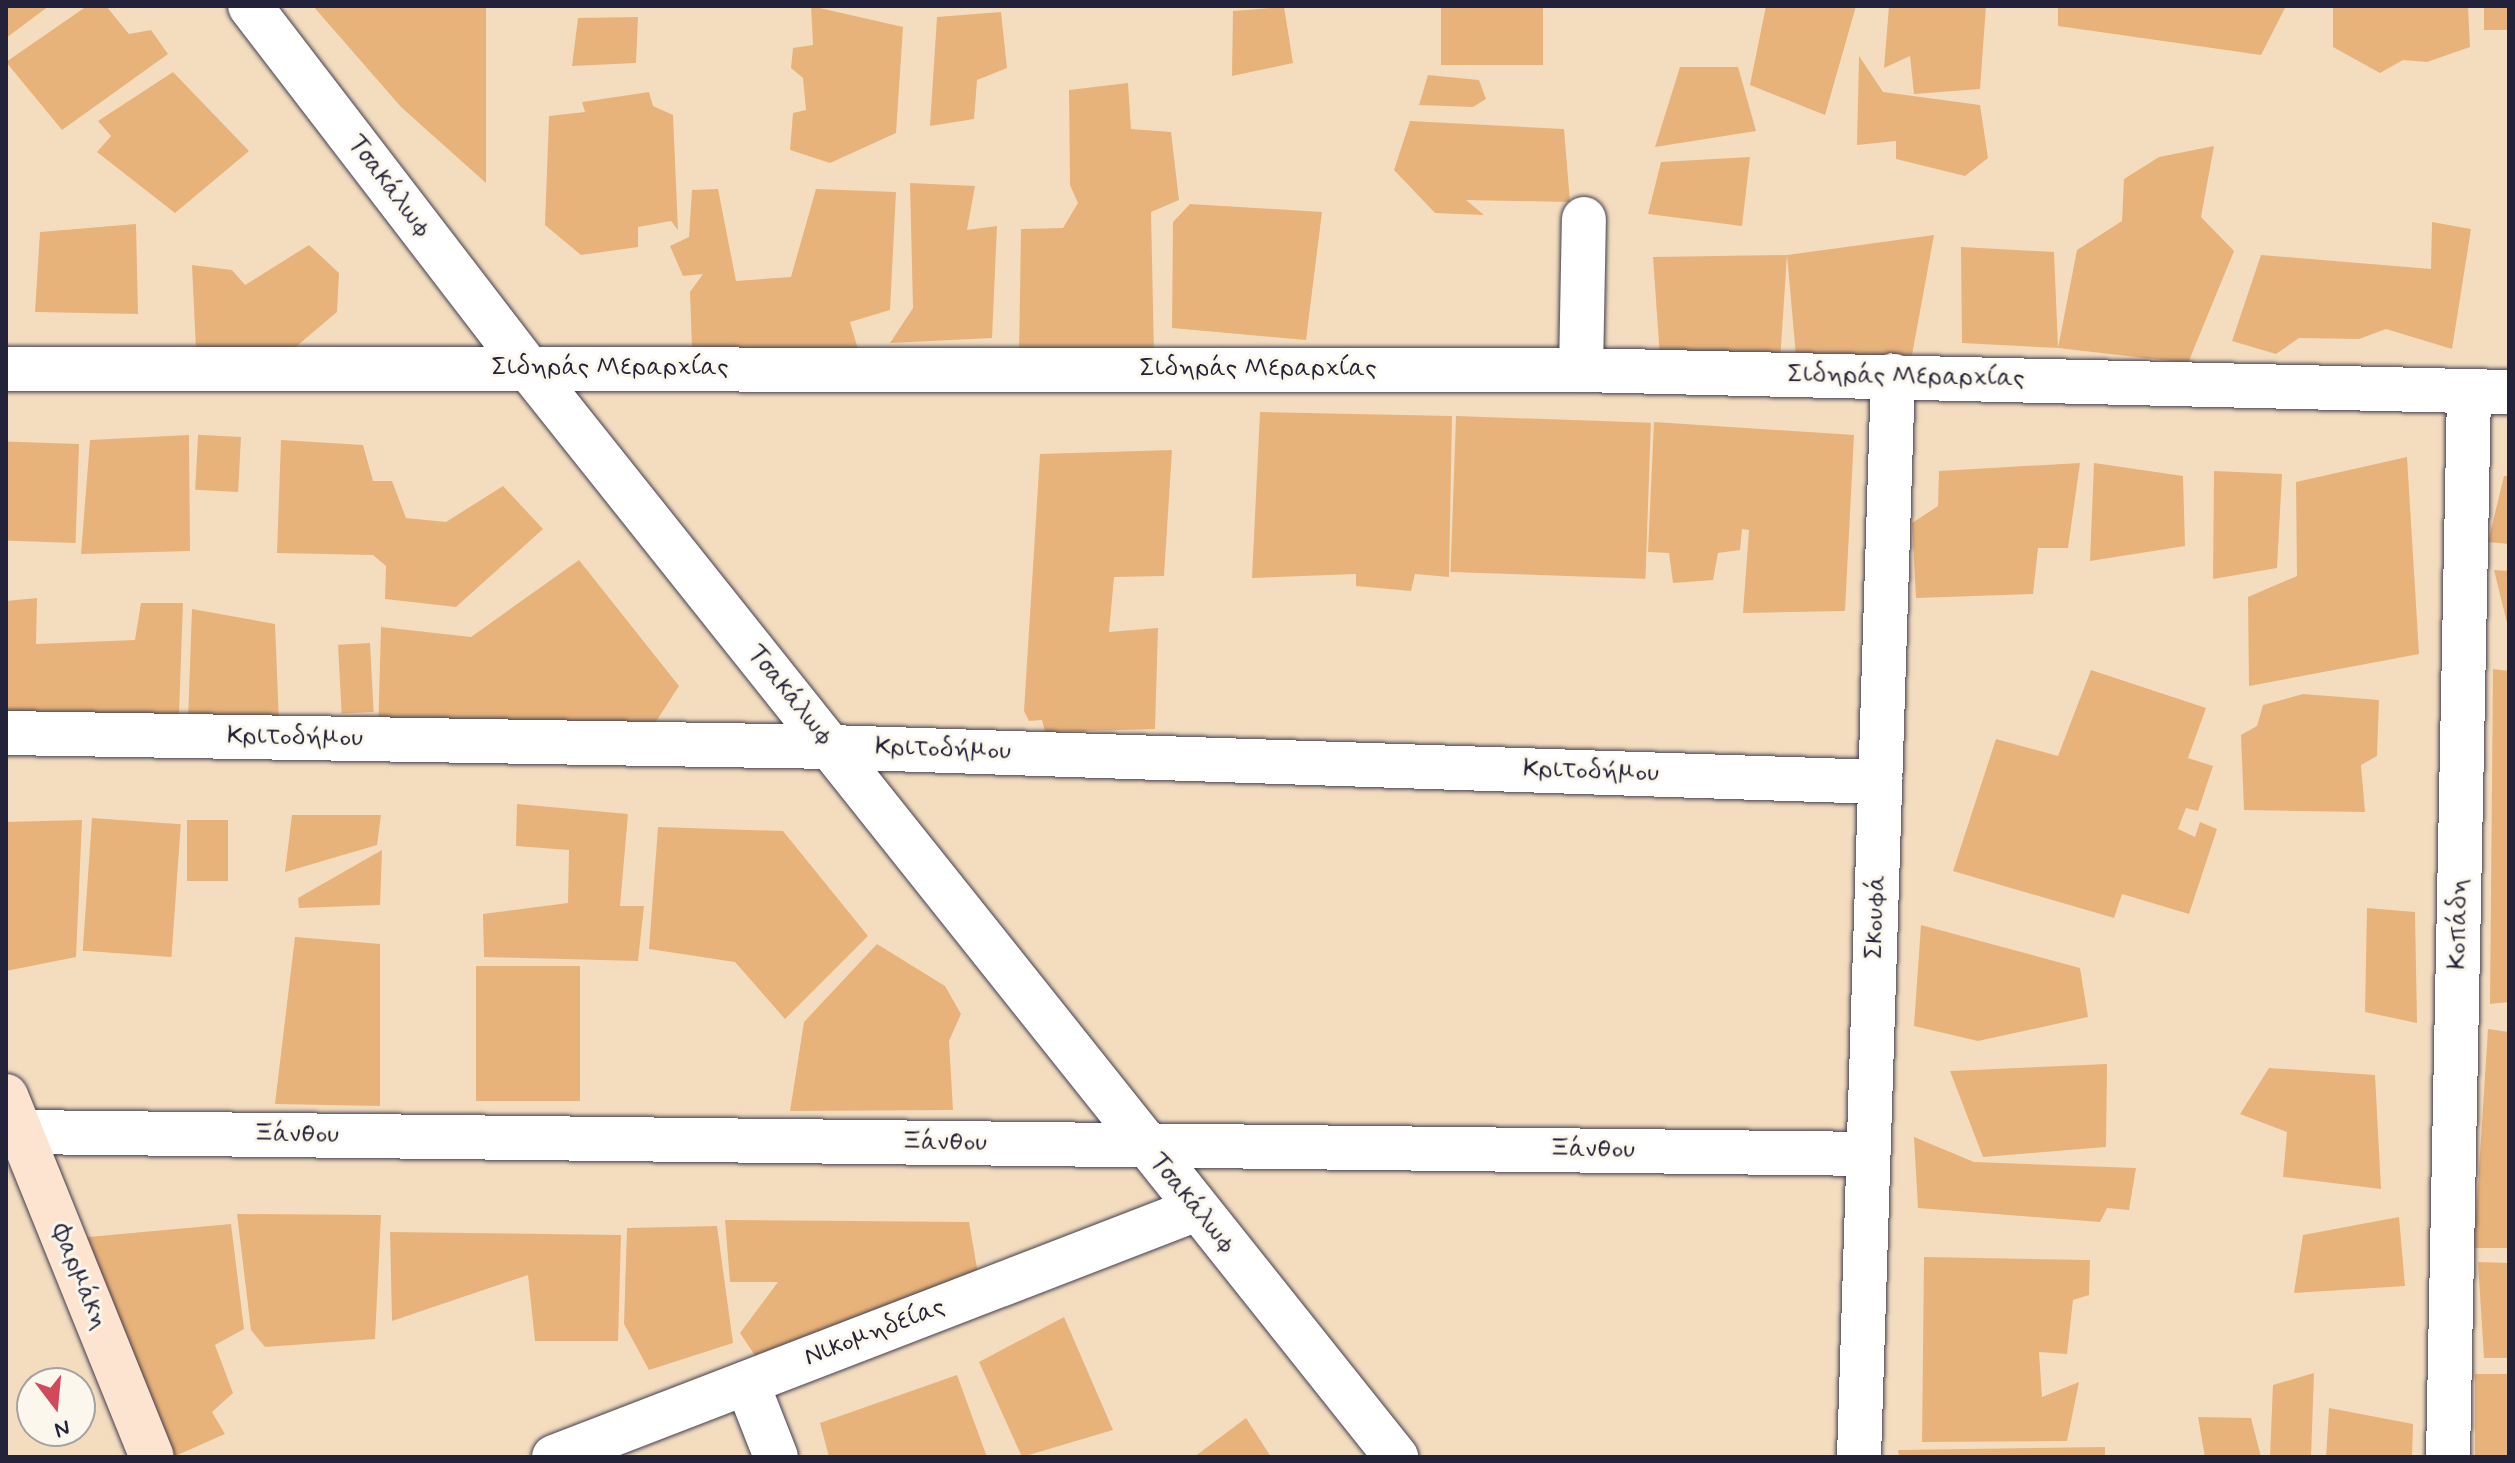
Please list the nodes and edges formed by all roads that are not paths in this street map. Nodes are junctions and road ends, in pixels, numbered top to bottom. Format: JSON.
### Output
{"nodes":[{"id":1,"x":250,"y":6,"type":"edge"},
{"id":2,"x":1584,"y":219,"type":"dead end"},
{"id":3,"x":528,"y":368,"type":"junction"},
{"id":4,"x":6,"y":369,"type":"edge"},
{"id":5,"x":1581,"y":370,"type":"junction"},
{"id":6,"x":1893,"y":376,"type":"junction"},
{"id":7,"x":2489,"y":392,"type":"edge"},
{"id":8,"x":6,"y":733,"type":"edge"},
{"id":9,"x":830,"y":747,"type":"junction"},
{"id":10,"x":1880,"y":782,"type":"junction"},
{"id":11,"x":13,"y":1114,"type":"edge"},
{"id":12,"x":1145,"y":1145,"type":"junction"},
{"id":13,"x":1868,"y":1154,"type":"junction"},
{"id":14,"x":1197,"y":1209,"type":"junction"},
{"id":15,"x":747,"y":1383,"type":"junction"},
{"id":16,"x":152,"y":1457,"type":"edge"},
{"id":17,"x":554,"y":1457,"type":"edge"},
{"id":18,"x":776,"y":1457,"type":"edge"},
{"id":19,"x":1396,"y":1457,"type":"edge"},
{"id":20,"x":1859,"y":1457,"type":"edge"},
{"id":21,"x":2448,"y":1457,"type":"edge"}],
"edges":[{"from":1,"to":3,"type":"street","name":"Τσακάλωφ"},
{"from":2,"to":5,"type":"street"},
{"from":3,"to":4,"type":"street","name":"Σιδηράς Μεραρχίας"},
{"from":3,"to":5,"type":"street","name":"Σιδηράς Μεραρχίας"},
{"from":3,"to":9,"type":"street","name":"Τσακάλωφ"},
{"from":5,"to":6,"type":"street","name":"Σιδηράς Μεραρχίας"},
{"from":6,"to":7,"type":"street","name":"Σιδηράς Μεραρχίας"},
{"from":6,"to":10,"type":"street","name":"Σκουφά"},
{"from":7,"to":21,"type":"street","name":"Κοπάδη"},
{"from":8,"to":9,"type":"street","name":"Κριτοδήμου"},
{"from":9,"to":10,"type":"street","name":"Κριτοδήμου"},
{"from":9,"to":12,"type":"street","name":"Τσακάλωφ"},
{"from":10,"to":13,"type":"street","name":"Σκουφά"},
{"from":11,"to":12,"type":"street","name":"Ξάνθου"},
{"from":11,"to":16,"type":"street","name":"Φαρμάκη"},
{"from":12,"to":13,"type":"street","name":"Ξάνθου"},
{"from":12,"to":14,"type":"street","name":"Τσακάλωφ"},
{"from":13,"to":20,"type":"street","name":"Σκουφά"},
{"from":14,"to":15,"type":"street","name":"Νικομηδείας"},
{"from":14,"to":19,"type":"street","name":"Τσακάλωφ"},
{"from":15,"to":17,"type":"street","name":"Νικομηδείας"},
{"from":15,"to":18,"type":"street"}]}
